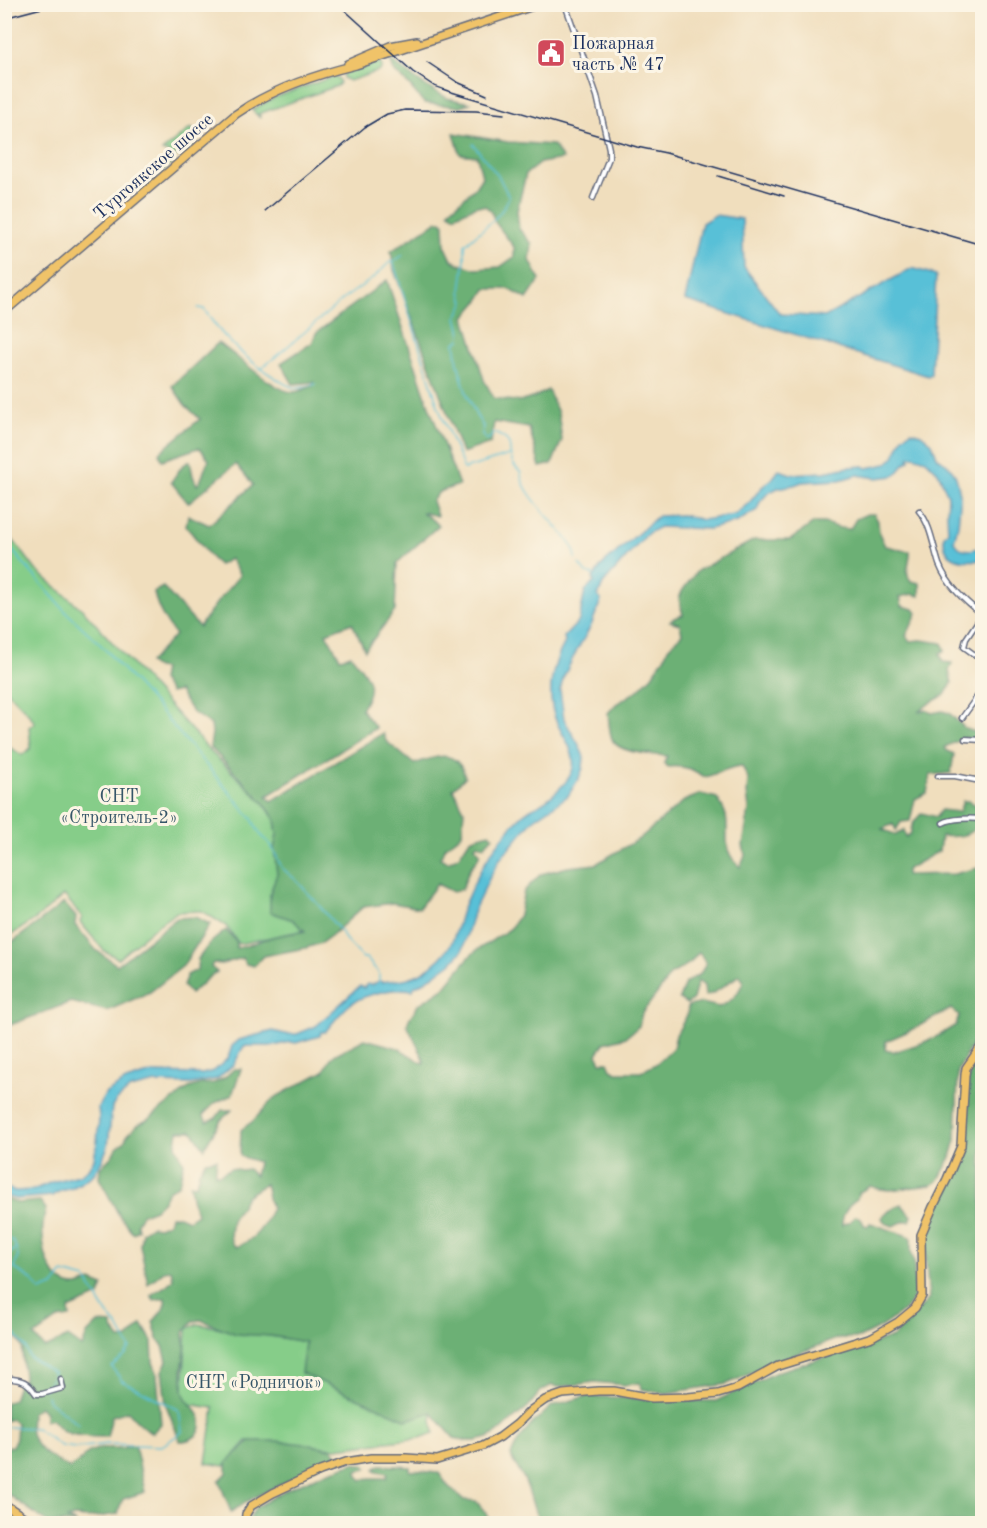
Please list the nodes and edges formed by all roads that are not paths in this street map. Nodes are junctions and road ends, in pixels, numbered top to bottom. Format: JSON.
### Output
{"nodes":[{"id":1,"x":539,"y":4,"type":"edge"},
{"id":2,"x":565,"y":4,"type":"edge"},
{"id":3,"x":594,"y":198,"type":"dead end"},
{"id":4,"x":4,"y":312,"type":"edge"},
{"id":5,"x":919,"y":511,"type":"dead end"},
{"id":6,"x":982,"y":615,"type":"edge"},
{"id":7,"x":982,"y":660,"type":"edge"},
{"id":8,"x":982,"y":690,"type":"edge"},
{"id":9,"x":962,"y":718,"type":"dead end"},
{"id":10,"x":965,"y":739,"type":"dead end"},
{"id":11,"x":982,"y":740,"type":"edge"},
{"id":12,"x":938,"y":776,"type":"dead end"},
{"id":13,"x":982,"y":780,"type":"edge"},
{"id":14,"x":982,"y":819,"type":"edge"},
{"id":15,"x":943,"y":823,"type":"dead end"},
{"id":16,"x":982,"y":1045,"type":"edge"},
{"id":17,"x":4,"y":1378,"type":"edge"},
{"id":18,"x":61,"y":1379,"type":"dead end"},
{"id":19,"x":4,"y":1504,"type":"edge"},
{"id":20,"x":34,"y":1524,"type":"edge"},
{"id":21,"x":245,"y":1524,"type":"edge"}],
"edges":[{"from":1,"to":4,"type":"main road","name":"Тургоякское шоссе"},
{"from":2,"to":3,"type":"street"},
{"from":5,"to":6,"type":"street"},
{"from":6,"to":7,"type":"street"},
{"from":8,"to":9,"type":"street"},
{"from":10,"to":11,"type":"street"},
{"from":12,"to":13,"type":"street"},
{"from":14,"to":15,"type":"street"},
{"from":16,"to":21,"type":"main road"},
{"from":17,"to":18,"type":"street"},
{"from":19,"to":20,"type":"main road"}]}
